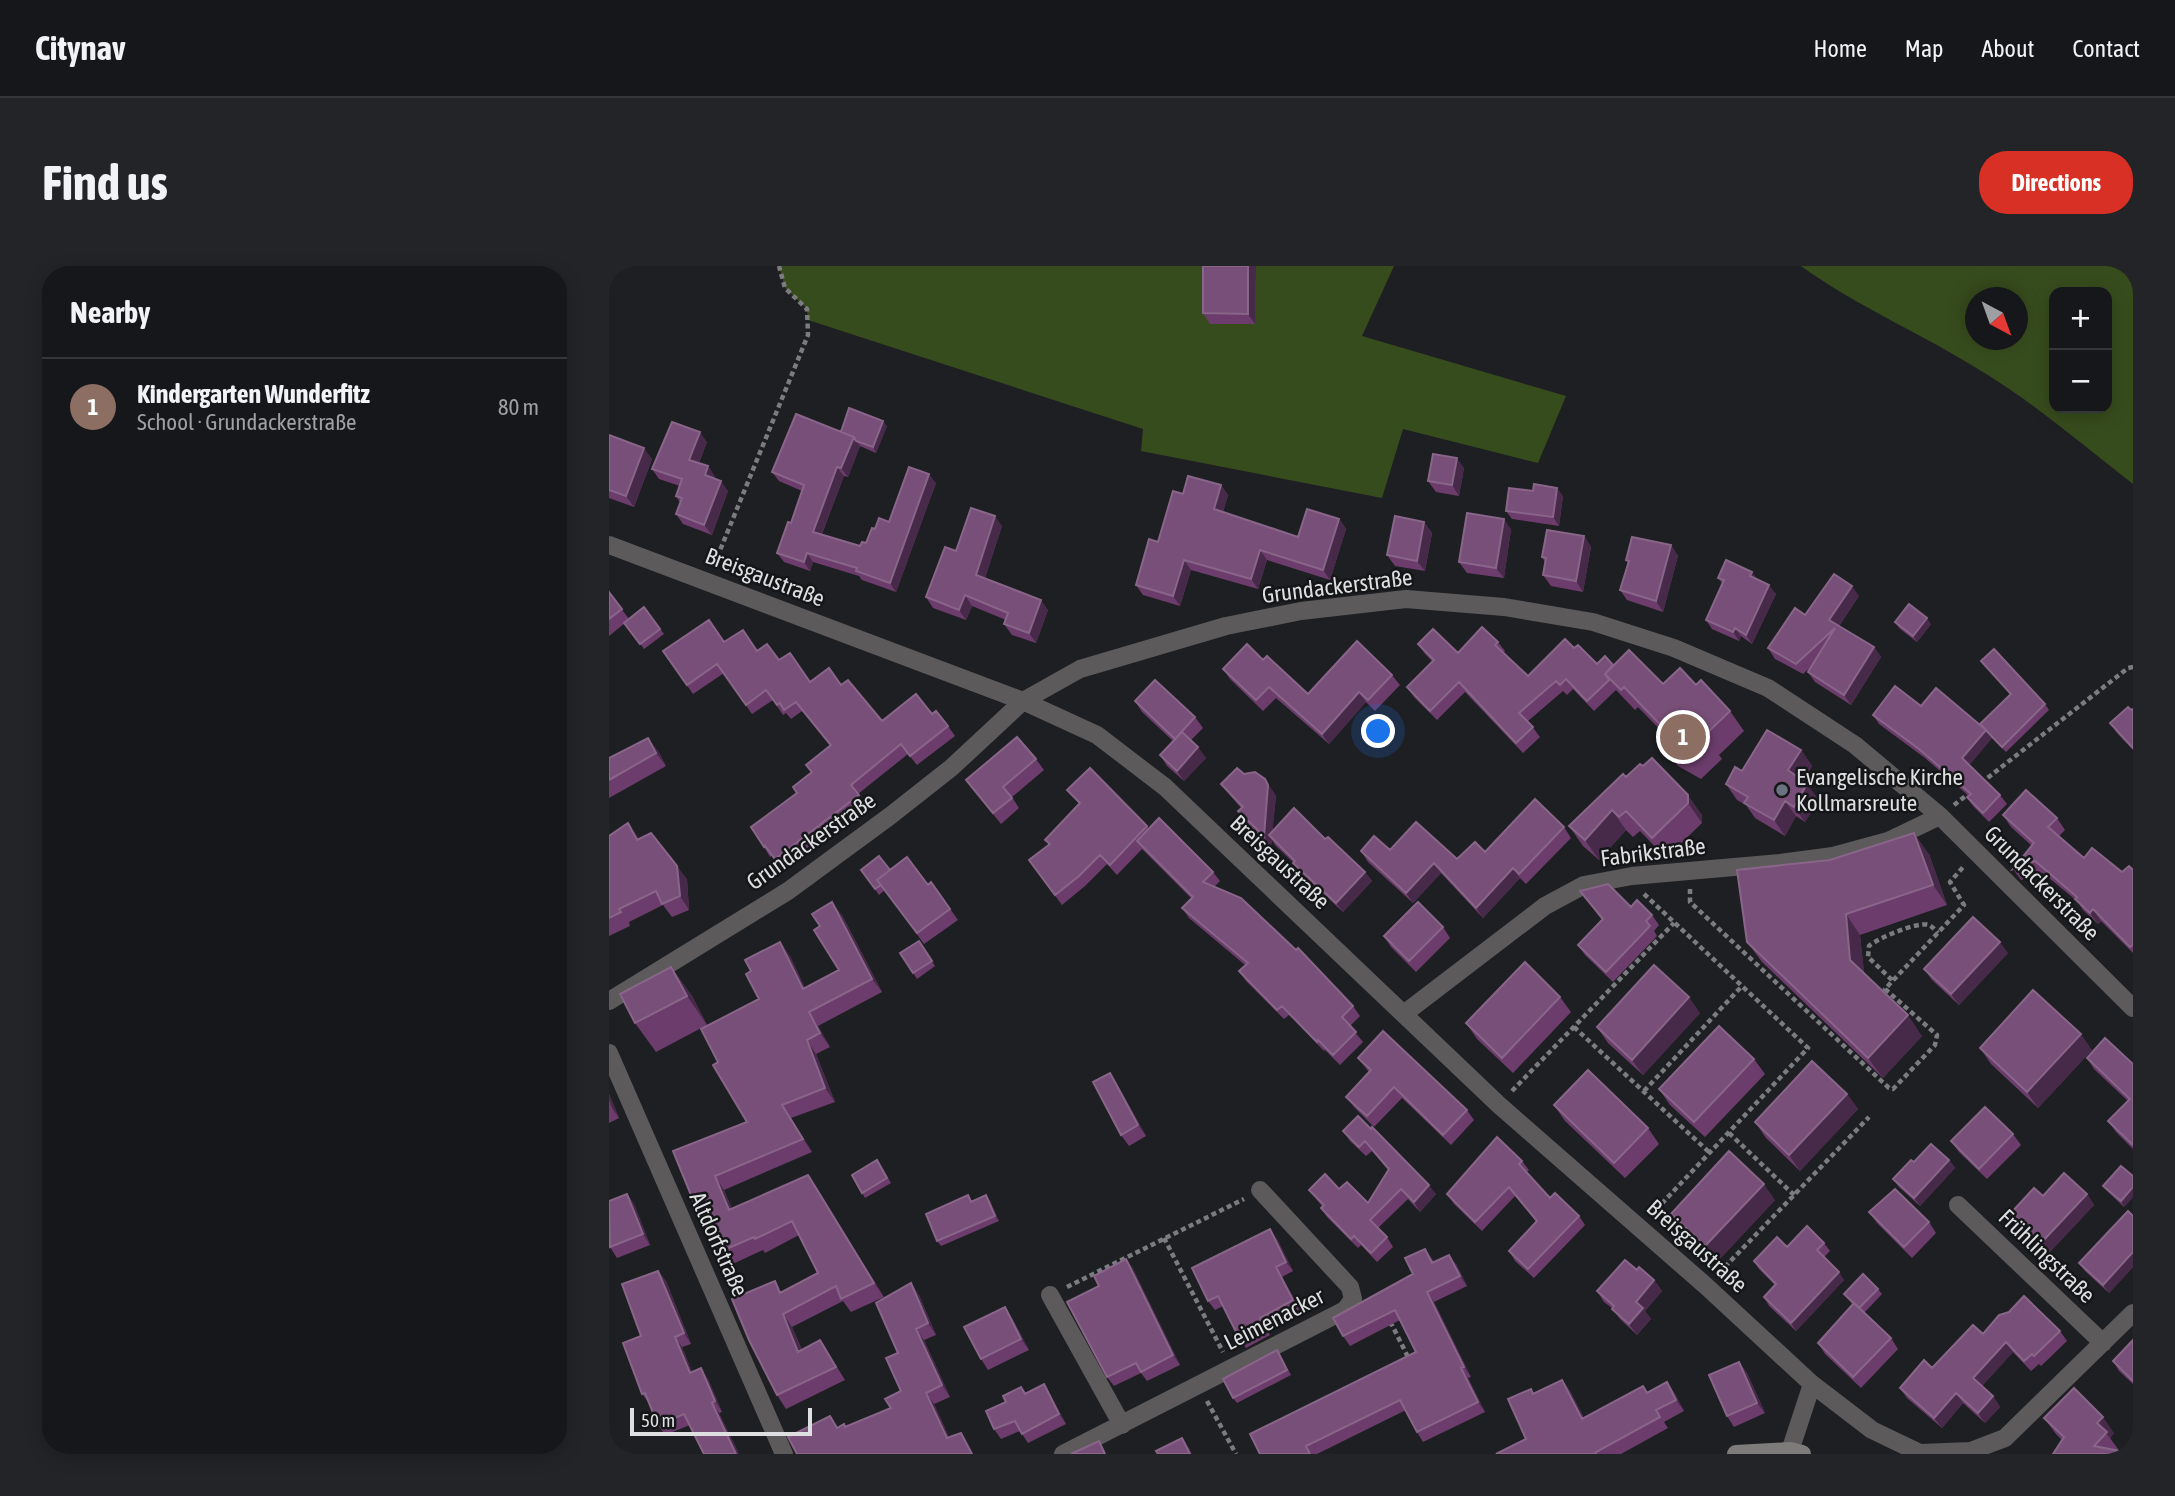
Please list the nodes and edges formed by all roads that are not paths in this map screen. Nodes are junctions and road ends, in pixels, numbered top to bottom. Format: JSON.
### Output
{"nodes":[{"id":1,"x":609,"y":545,"type":"edge"},
{"id":2,"x":1023,"y":701,"type":"junction"},
{"id":3,"x":1940,"y":816,"type":"junction"},
{"id":4,"x":609,"y":1000,"type":"edge"},
{"id":5,"x":2133,"y":1009,"type":"edge"},
{"id":6,"x":1405,"y":1013,"type":"junction"},
{"id":7,"x":609,"y":1053,"type":"edge"},
{"id":8,"x":1260,"y":1191,"type":"road end"},
{"id":9,"x":1958,"y":1205,"type":"dead end"},
{"id":10,"x":1050,"y":1296,"type":"road end"},
{"id":11,"x":2133,"y":1313,"type":"edge"},
{"id":12,"x":2103,"y":1343,"type":"junction"},
{"id":13,"x":1812,"y":1384,"type":"junction"},
{"id":14,"x":1122,"y":1425,"type":"junction"},
{"id":15,"x":1796,"y":1452,"type":"edge"},
{"id":16,"x":1920,"y":1453,"type":"edge"},
{"id":17,"x":784,"y":1454,"type":"edge"},
{"id":18,"x":1063,"y":1454,"type":"edge"},
{"id":19,"x":1736,"y":1454,"type":"edge"}],
"edges":[{"from":1,"to":2,"type":"street","name":"Breisgaustraße"},
{"from":2,"to":3,"type":"street","name":"Grundackerstraße"},
{"from":2,"to":4,"type":"street","name":"Grundackerstraße"},
{"from":2,"to":6,"type":"street","name":"Breisgaustraße"},
{"from":3,"to":5,"type":"street","name":"Grundackerstraße"},
{"from":3,"to":6,"type":"street","name":"Fabrikstraße"},
{"from":6,"to":13,"type":"street","name":"Breisgaustraße"},
{"from":7,"to":17,"type":"street","name":"Altdorfstraße"},
{"from":8,"to":14,"type":"street","name":"Leimenacker"},
{"from":9,"to":12,"type":"street","name":"Frühlingstraße"},
{"from":10,"to":14,"type":"street"},
{"from":11,"to":12,"type":"street"},
{"from":12,"to":16,"type":"street"},
{"from":13,"to":15,"type":"street"},
{"from":13,"to":16,"type":"street","name":"Breisgaustraße"},
{"from":14,"to":18,"type":"street","name":"Leimenacker"},
{"from":15,"to":19,"type":"main road"}]}
